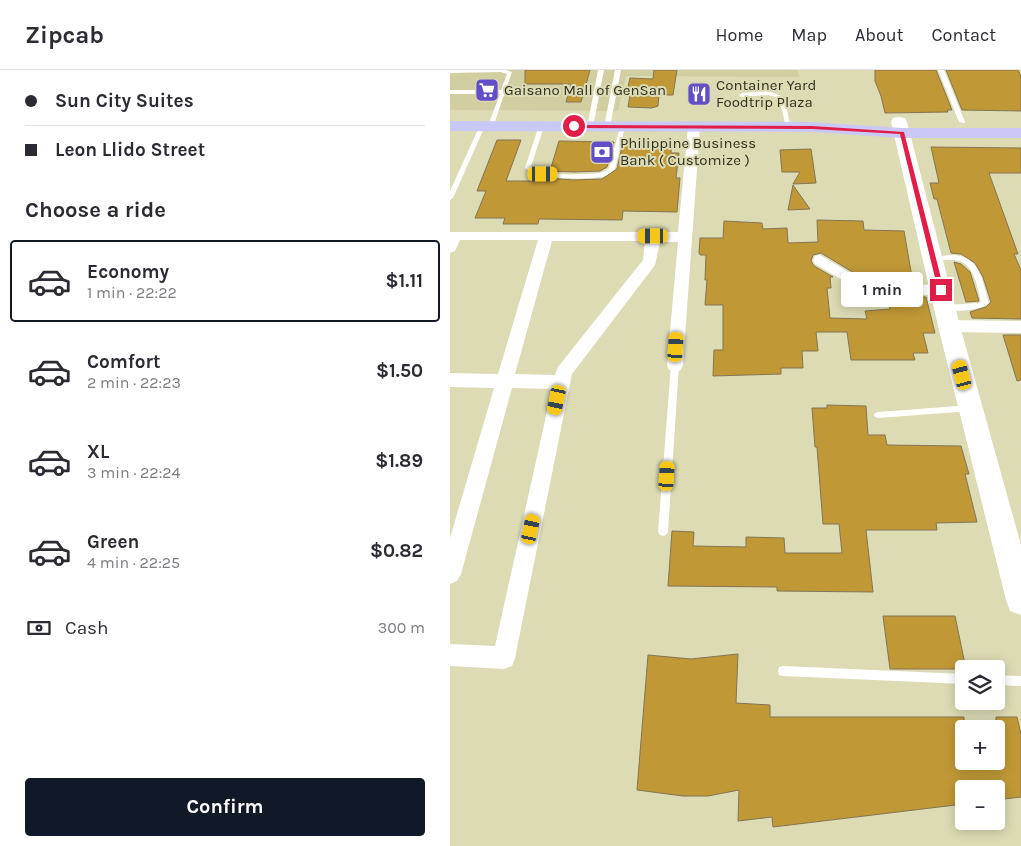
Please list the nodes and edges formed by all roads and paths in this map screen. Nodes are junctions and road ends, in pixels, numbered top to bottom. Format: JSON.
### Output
{"nodes":[{"id":1,"x":601,"y":70,"type":"edge"},
{"id":2,"x":618,"y":70,"type":"edge"},
{"id":3,"x":941,"y":70,"type":"edge"},
{"id":4,"x":450,"y":71,"type":"edge"},
{"id":5,"x":450,"y":92,"type":"edge"},
{"id":6,"x":503,"y":92,"type":"junction"},
{"id":7,"x":742,"y":95,"type":"dead end"},
{"id":8,"x":962,"y":122,"type":"junction"},
{"id":9,"x":1021,"y":122,"type":"edge"},
{"id":10,"x":450,"y":126,"type":"edge"},
{"id":11,"x":487,"y":126,"type":"junction"},
{"id":12,"x":542,"y":126,"type":"junction"},
{"id":13,"x":606,"y":127,"type":"junction"},
{"id":14,"x":694,"y":127,"type":"junction"},
{"id":15,"x":789,"y":127,"type":"junction"},
{"id":16,"x":901,"y":127,"type":"junction"},
{"id":17,"x":1021,"y":134,"type":"edge"},
{"id":18,"x":450,"y":198,"type":"edge"},
{"id":19,"x":546,"y":236,"type":"junction"},
{"id":20,"x":653,"y":236,"type":"junction"},
{"id":21,"x":684,"y":237,"type":"junction"},
{"id":22,"x":450,"y":248,"type":"edge"},
{"id":23,"x":933,"y":258,"type":"junction"},
{"id":24,"x":820,"y":260,"type":"dead end"},
{"id":25,"x":650,"y":261,"type":"junction"},
{"id":26,"x":683,"y":261,"type":"junction"},
{"id":27,"x":945,"y":308,"type":"junction"},
{"id":28,"x":1021,"y":327,"type":"edge"},
{"id":29,"x":675,"y":364,"type":"joint"},
{"id":30,"x":450,"y":380,"type":"edge"},
{"id":31,"x":505,"y":381,"type":"junction"},
{"id":32,"x":561,"y":382,"type":"junction"},
{"id":33,"x":971,"y":408,"type":"junction"},
{"id":34,"x":878,"y":415,"type":"dead end"},
{"id":35,"x":663,"y":532,"type":"dead end"},
{"id":36,"x":450,"y":574,"type":"edge"},
{"id":37,"x":1021,"y":600,"type":"edge"},
{"id":38,"x":450,"y":655,"type":"edge"},
{"id":39,"x":782,"y":672,"type":"dead end"},
{"id":40,"x":955,"y":679,"type":"edge"},
{"id":41,"x":1005,"y":681,"type":"edge"},
{"id":42,"x":1021,"y":682,"type":"edge"}],
"edges":[{"from":1,"to":13,"type":"lane"},
{"from":2,"to":13,"type":"lane"},
{"from":3,"to":8,"type":"lane"},
{"from":4,"to":6,"type":"lane"},
{"from":5,"to":6,"type":"lane"},
{"from":6,"to":11,"type":"lane"},
{"from":7,"to":15,"type":"lane"},
{"from":8,"to":9,"type":"main road"},
{"from":8,"to":16,"type":"main road"},
{"from":10,"to":11,"type":"main road"},
{"from":11,"to":12,"type":"main road"},
{"from":11,"to":18,"type":"lane"},
{"from":12,"to":13,"type":"main road"},
{"from":12,"to":13,"type":"lane"},
{"from":13,"to":14,"type":"main road"},
{"from":14,"to":15,"type":"main road"},
{"from":14,"to":21,"type":"street"},
{"from":15,"to":16,"type":"main road"},
{"from":16,"to":17,"type":"main road"},
{"from":16,"to":23,"type":"main road"},
{"from":19,"to":20,"type":"street"},
{"from":19,"to":22,"type":"street"},
{"from":19,"to":31,"type":"street"},
{"from":20,"to":21,"type":"street"},
{"from":20,"to":25,"type":"street"},
{"from":21,"to":26,"type":"street"},
{"from":23,"to":27,"type":"main road"},
{"from":23,"to":27,"type":"lane"},
{"from":24,"to":27,"type":"street"},
{"from":25,"to":26,"type":"street"},
{"from":25,"to":32,"type":"street"},
{"from":26,"to":29,"type":"street"},
{"from":27,"to":28,"type":"street"},
{"from":27,"to":33,"type":"main road"},
{"from":29,"to":35,"type":"lane"},
{"from":30,"to":31,"type":"street"},
{"from":31,"to":32,"type":"street"},
{"from":31,"to":36,"type":"street"},
{"from":32,"to":38,"type":"street"},
{"from":33,"to":34,"type":"lane"},
{"from":33,"to":37,"type":"main road"},
{"from":39,"to":40,"type":"lane"},
{"from":41,"to":42,"type":"lane"}]}
